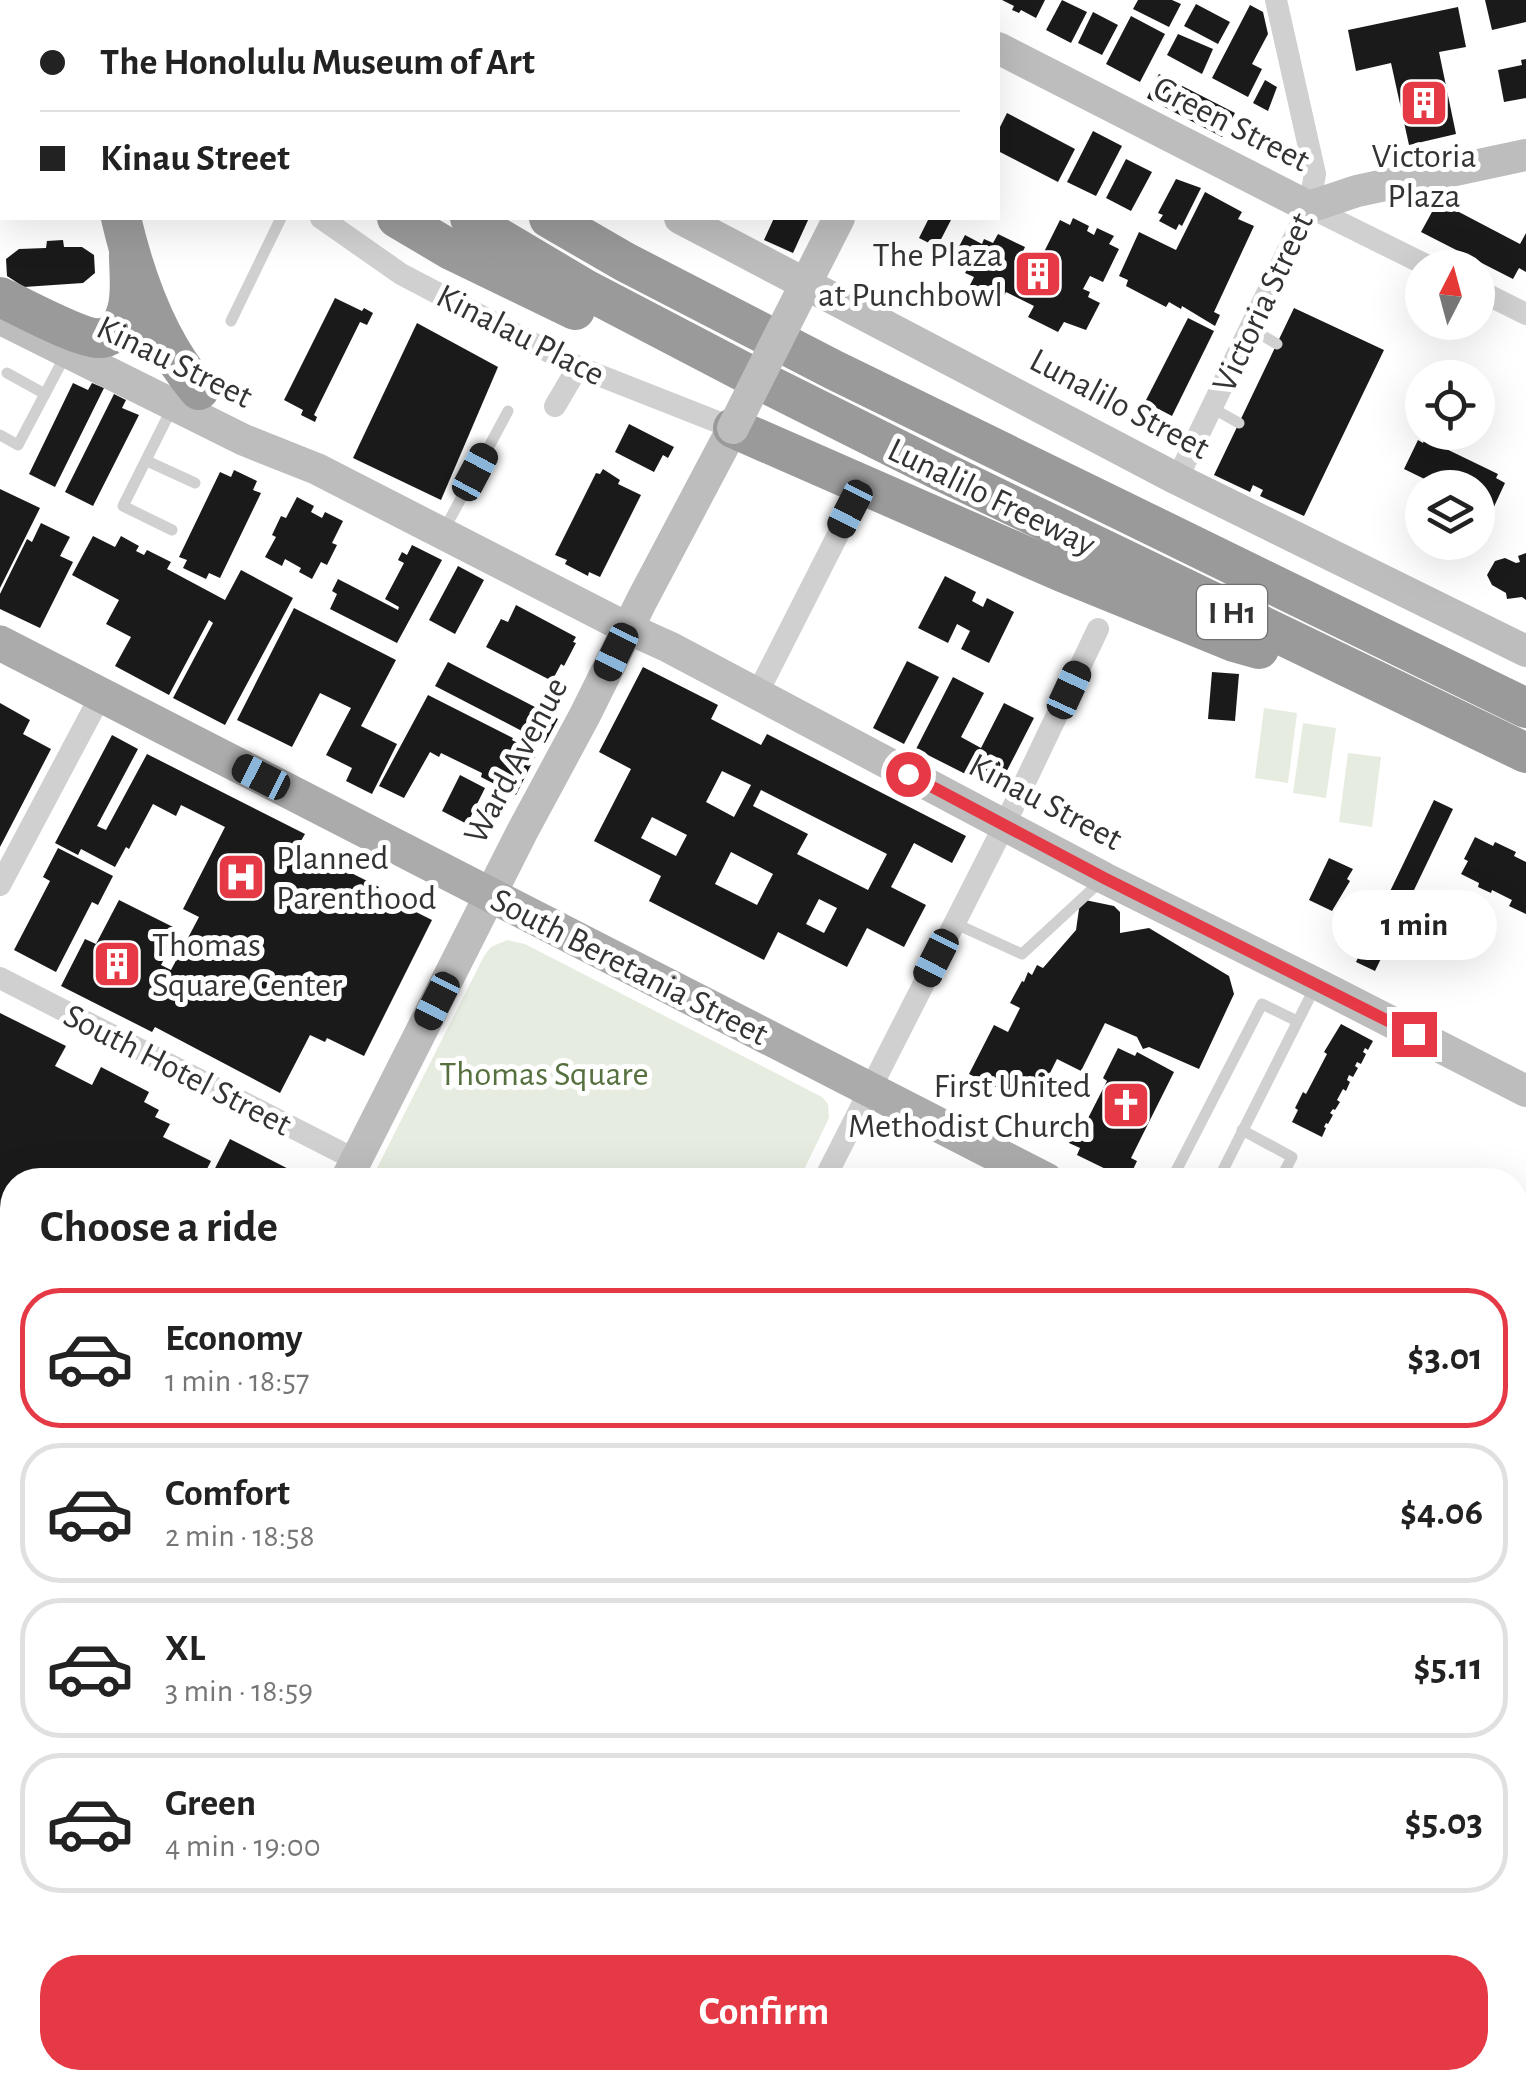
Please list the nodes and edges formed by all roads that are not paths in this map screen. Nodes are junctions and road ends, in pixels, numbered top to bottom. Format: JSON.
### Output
{"nodes":[{"id":1,"x":1276,"y":0,"type":"edge"},
{"id":2,"x":1000,"y":49,"type":"edge"},
{"id":3,"x":1526,"y":155,"type":"edge"},
{"id":4,"x":1309,"y":208,"type":"junction"},
{"id":5,"x":279,"y":220,"type":"edge"},
{"id":6,"x":324,"y":220,"type":"edge"},
{"id":7,"x":401,"y":220,"type":"edge"},
{"id":8,"x":473,"y":220,"type":"edge"},
{"id":9,"x":552,"y":220,"type":"edge"},
{"id":10,"x":590,"y":220,"type":"edge"},
{"id":11,"x":684,"y":220,"type":"edge"},
{"id":12,"x":838,"y":220,"type":"edge"},
{"id":13,"x":125,"y":236,"type":"edge"},
{"id":14,"x":1405,"y":255,"type":"edge"},
{"id":15,"x":806,"y":282,"type":"junction"},
{"id":16,"x":0,"y":297,"type":"edge"},
{"id":17,"x":1495,"y":298,"type":"edge"},
{"id":18,"x":1526,"y":314,"type":"edge"},
{"id":19,"x":0,"y":318,"type":"edge"},
{"id":20,"x":231,"y":321,"type":"dead end"},
{"id":21,"x":1250,"y":328,"type":"junction"},
{"id":22,"x":1277,"y":344,"type":"dead end"},
{"id":23,"x":67,"y":352,"type":"junction"},
{"id":24,"x":578,"y":367,"type":"junction"},
{"id":25,"x":7,"y":373,"type":"dead end"},
{"id":26,"x":46,"y":394,"type":"junction"},
{"id":27,"x":186,"y":398,"type":"junction"},
{"id":28,"x":555,"y":406,"type":"dead end"},
{"id":29,"x":1212,"y":408,"type":"junction"},
{"id":30,"x":508,"y":410,"type":"dead end"},
{"id":31,"x":1239,"y":423,"type":"dead end"},
{"id":32,"x":733,"y":428,"type":"junction"},
{"id":33,"x":0,"y":435,"type":"edge"},
{"id":34,"x":147,"y":461,"type":"junction"},
{"id":35,"x":939,"y":470,"type":"junction"},
{"id":36,"x":1053,"y":477,"type":"junction"},
{"id":37,"x":1177,"y":479,"type":"junction"},
{"id":38,"x":195,"y":483,"type":"dead end"},
{"id":39,"x":850,"y":509,"type":"dead end"},
{"id":40,"x":1150,"y":525,"type":"junction"},
{"id":41,"x":172,"y":530,"type":"dead end"},
{"id":42,"x":442,"y":534,"type":"junction"},
{"id":43,"x":628,"y":628,"type":"junction"},
{"id":44,"x":1098,"y":629,"type":"dead end"},
{"id":45,"x":0,"y":643,"type":"edge"},
{"id":46,"x":1526,"y":651,"type":"edge"},
{"id":47,"x":1370,"y":679,"type":"junction"},
{"id":48,"x":1526,"y":683,"type":"edge"},
{"id":49,"x":757,"y":694,"type":"junction"},
{"id":50,"x":101,"y":696,"type":"junction"},
{"id":51,"x":1526,"y":708,"type":"edge"},
{"id":52,"x":1526,"y":753,"type":"edge"},
{"id":53,"x":1005,"y":824,"type":"junction"},
{"id":54,"x":1104,"y":878,"type":"junction"},
{"id":55,"x":0,"y":885,"type":"edge"},
{"id":56,"x":490,"y":895,"type":"junction"},
{"id":57,"x":954,"y":923,"type":"junction"},
{"id":58,"x":0,"y":978,"type":"edge"},
{"id":59,"x":1317,"y":983,"type":"junction"},
{"id":60,"x":1297,"y":1020,"type":"junction"},
{"id":61,"x":869,"y":1089,"type":"junction"},
{"id":62,"x":1526,"y":1091,"type":"edge"},
{"id":63,"x":1242,"y":1130,"type":"junction"},
{"id":64,"x":347,"y":1168,"type":"edge"},
{"id":65,"x":352,"y":1168,"type":"edge"},
{"id":66,"x":830,"y":1168,"type":"edge"},
{"id":67,"x":1023,"y":1168,"type":"edge"},
{"id":68,"x":1176,"y":1168,"type":"edge"},
{"id":69,"x":1224,"y":1168,"type":"edge"},
{"id":70,"x":1286,"y":1168,"type":"edge"}],
"edges":[{"from":1,"to":4,"type":"street","name":"Victoria Street"},
{"from":2,"to":4,"type":"main road","name":"Green Street"},
{"from":3,"to":4,"type":"main road"},
{"from":4,"to":14,"type":"street","name":"Green Street"},
{"from":4,"to":21,"type":"street","name":"Victoria Street"},
{"from":5,"to":20,"type":"lane"},
{"from":6,"to":24,"type":"street","name":"Kinalau Place"},
{"from":7,"to":35,"type":"highway"},
{"from":8,"to":35,"type":"highway","name":"Lunalilo Freeway","number":"I H1"},
{"from":9,"to":36,"type":"highway","name":"Lunalilo Freeway","number":"I H1"},
{"from":10,"to":36,"type":"highway"},
{"from":11,"to":15,"type":"main road","name":"Lunalilo Street"},
{"from":12,"to":15,"type":"main road","name":"Ward Avenue"},
{"from":13,"to":16,"type":"highway"},
{"from":13,"to":27,"type":"highway"},
{"from":15,"to":32,"type":"main road","name":"Ward Avenue","bridge":true},
{"from":15,"to":37,"type":"main road","name":"Lunalilo Street"},
{"from":17,"to":18,"type":"street"},
{"from":19,"to":23,"type":"main road","name":"Kinau Street"},
{"from":21,"to":22,"type":"lane"},
{"from":21,"to":29,"type":"street","name":"Victoria Street"},
{"from":23,"to":26,"type":"lane"},
{"from":23,"to":27,"type":"main road","name":"Kinau Street"},
{"from":24,"to":28,"type":"street"},
{"from":24,"to":32,"type":"street","name":"Kinalau Place"},
{"from":25,"to":26,"type":"lane"},
{"from":26,"to":33,"type":"lane"},
{"from":27,"to":34,"type":"lane"},
{"from":27,"to":42,"type":"main road","name":"Kinau Street"},
{"from":29,"to":31,"type":"lane"},
{"from":29,"to":37,"type":"street","name":"Victoria Street"},
{"from":30,"to":42,"type":"lane"},
{"from":32,"to":43,"type":"main road","name":"Ward Avenue"},
{"from":32,"to":47,"type":"highway"},
{"from":34,"to":38,"type":"lane"},
{"from":34,"to":41,"type":"lane"},
{"from":35,"to":47,"type":"highway","name":"Lunalilo Freeway","number":"I H1"},
{"from":36,"to":40,"type":"highway","name":"Lunalilo Freeway","number":"I H1"},
{"from":37,"to":46,"type":"main road","name":"Lunalilo Street"},
{"from":39,"to":49,"type":"street"},
{"from":40,"to":48,"type":"highway"},
{"from":40,"to":51,"type":"highway","name":"Lunalilo Freeway","number":"I H1"},
{"from":42,"to":43,"type":"main road","name":"Kinau Street"},
{"from":43,"to":49,"type":"main road","name":"Kinau Street"},
{"from":43,"to":56,"type":"main road","name":"Ward Avenue"},
{"from":44,"to":53,"type":"street"},
{"from":45,"to":50,"type":"main road","name":"South Beretania Street"},
{"from":47,"to":52,"type":"highway","name":"Lunalilo Freeway","number":"I H1"},
{"from":49,"to":53,"type":"main road","name":"Kinau Street"},
{"from":50,"to":55,"type":"street"},
{"from":50,"to":56,"type":"main road","name":"South Beretania Street"},
{"from":53,"to":54,"type":"main road","name":"Kinau Street"},
{"from":53,"to":57,"type":"street"},
{"from":54,"to":57,"type":"lane"},
{"from":54,"to":59,"type":"main road","name":"Kinau Street"},
{"from":56,"to":61,"type":"main road","name":"South Beretania Street"},
{"from":56,"to":65,"type":"main road","name":"Ward Avenue"},
{"from":57,"to":61,"type":"street"},
{"from":58,"to":64,"type":"street","name":"South Hotel Street"},
{"from":59,"to":60,"type":"lane"},
{"from":59,"to":62,"type":"main road","name":"Kinau Street"},
{"from":60,"to":63,"type":"lane"},
{"from":60,"to":68,"type":"lane"},
{"from":61,"to":66,"type":"street"},
{"from":61,"to":67,"type":"main road","name":"South Beretania Street"},
{"from":63,"to":69,"type":"lane"},
{"from":63,"to":70,"type":"lane"}]}
